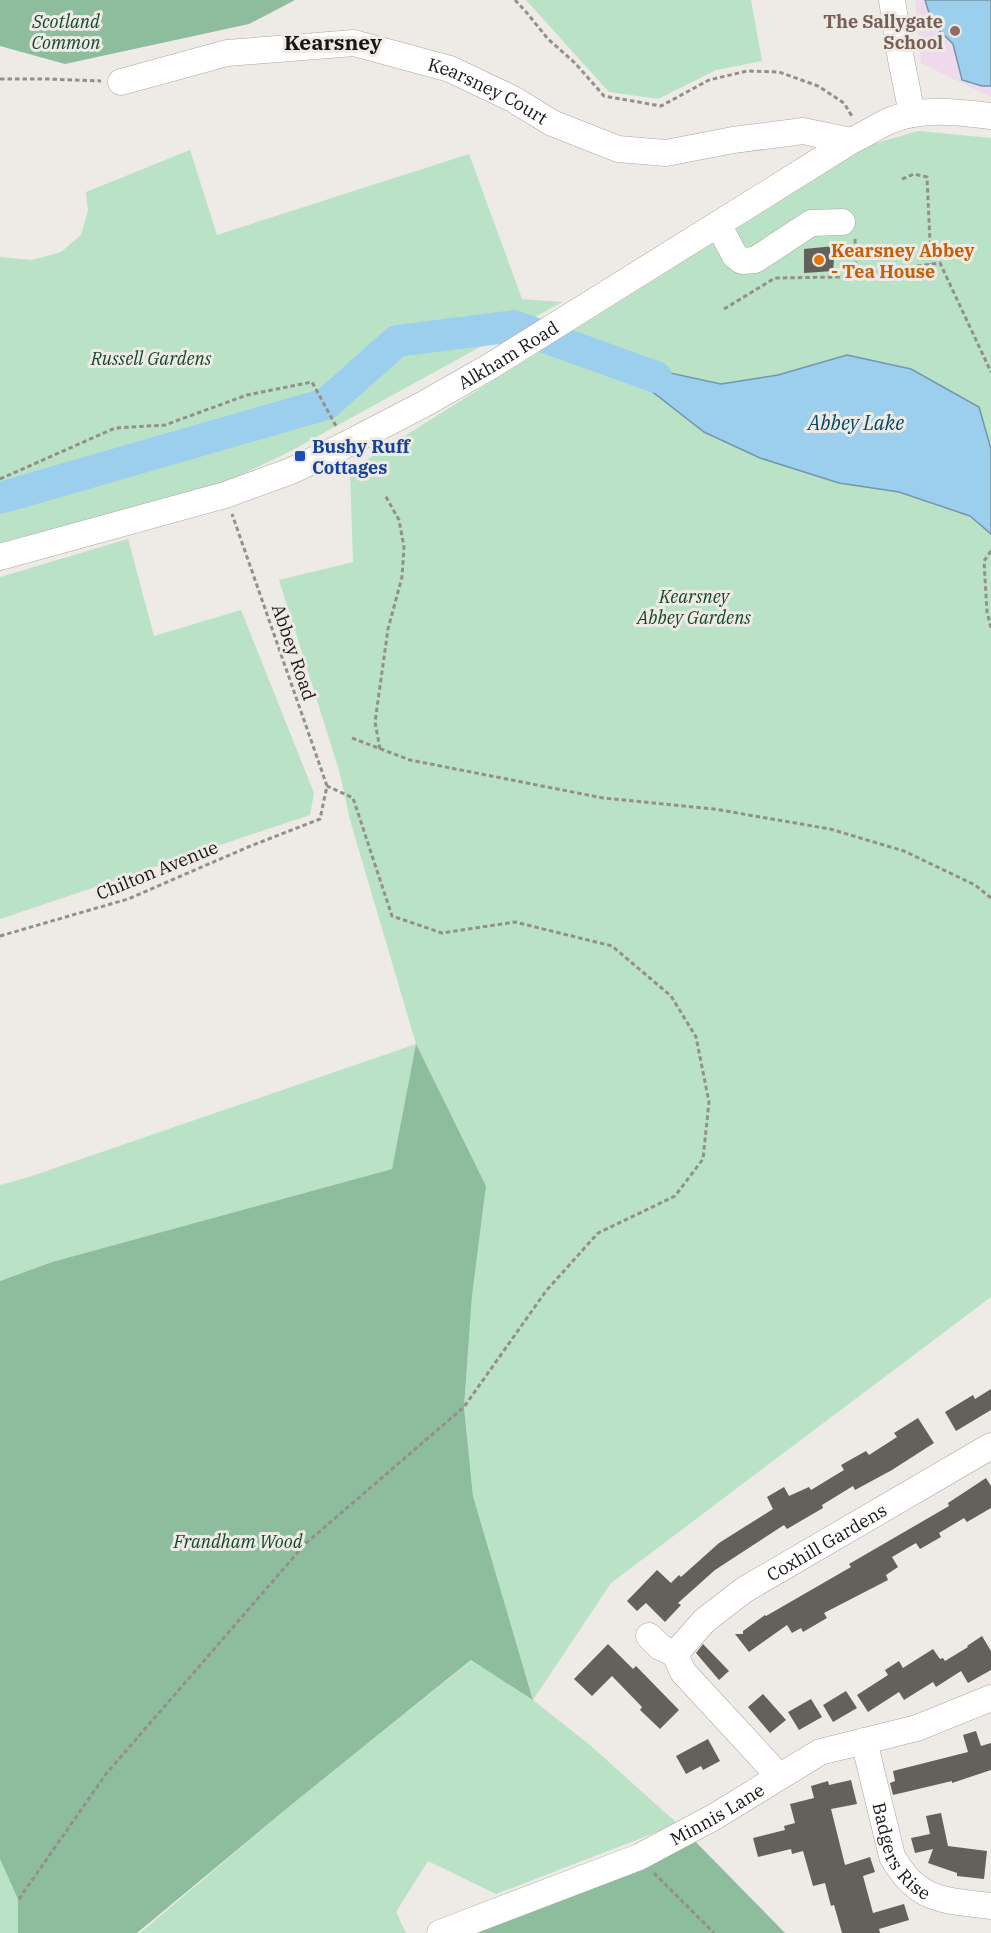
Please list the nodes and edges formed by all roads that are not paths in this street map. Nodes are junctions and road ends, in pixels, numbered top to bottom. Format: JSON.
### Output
{"nodes":[{"id":1,"x":892,"y":0,"type":"edge"},
{"id":2,"x":121,"y":82,"type":"road end"},
{"id":3,"x":912,"y":114,"type":"junction"},
{"id":4,"x":991,"y":116,"type":"edge"},
{"id":5,"x":857,"y":138,"type":"junction"},
{"id":6,"x":842,"y":222,"type":"road end"},
{"id":7,"x":718,"y":224,"type":"junction"},
{"id":8,"x":0,"y":557,"type":"edge"},
{"id":9,"x":991,"y":1446,"type":"edge"},
{"id":10,"x":649,"y":1636,"type":"dead end"},
{"id":11,"x":675,"y":1654,"type":"junction"},
{"id":12,"x":991,"y":1698,"type":"edge"},
{"id":13,"x":864,"y":1741,"type":"junction"},
{"id":14,"x":779,"y":1776,"type":"junction"},
{"id":15,"x":991,"y":1905,"type":"edge"},
{"id":16,"x":440,"y":1933,"type":"edge"}],
"edges":[{"from":1,"to":3,"type":"street"},
{"from":2,"to":5,"type":"street","name":"Kearsney Court"},
{"from":3,"to":4,"type":"street","name":"Alkham Road"},
{"from":3,"to":5,"type":"street","name":"Alkham Road"},
{"from":5,"to":7,"type":"street","name":"Alkham Road"},
{"from":6,"to":7,"type":"street"},
{"from":7,"to":8,"type":"street","name":"Alkham Road"},
{"from":9,"to":11,"type":"street","name":"Coxhill Gardens"},
{"from":10,"to":11,"type":"street"},
{"from":11,"to":14,"type":"street"},
{"from":12,"to":13,"type":"street","name":"Minnis Lane"},
{"from":13,"to":14,"type":"street","name":"Minnis Lane"},
{"from":13,"to":15,"type":"street","name":"Badgers Rise"},
{"from":14,"to":16,"type":"street","name":"Minnis Lane"}]}
